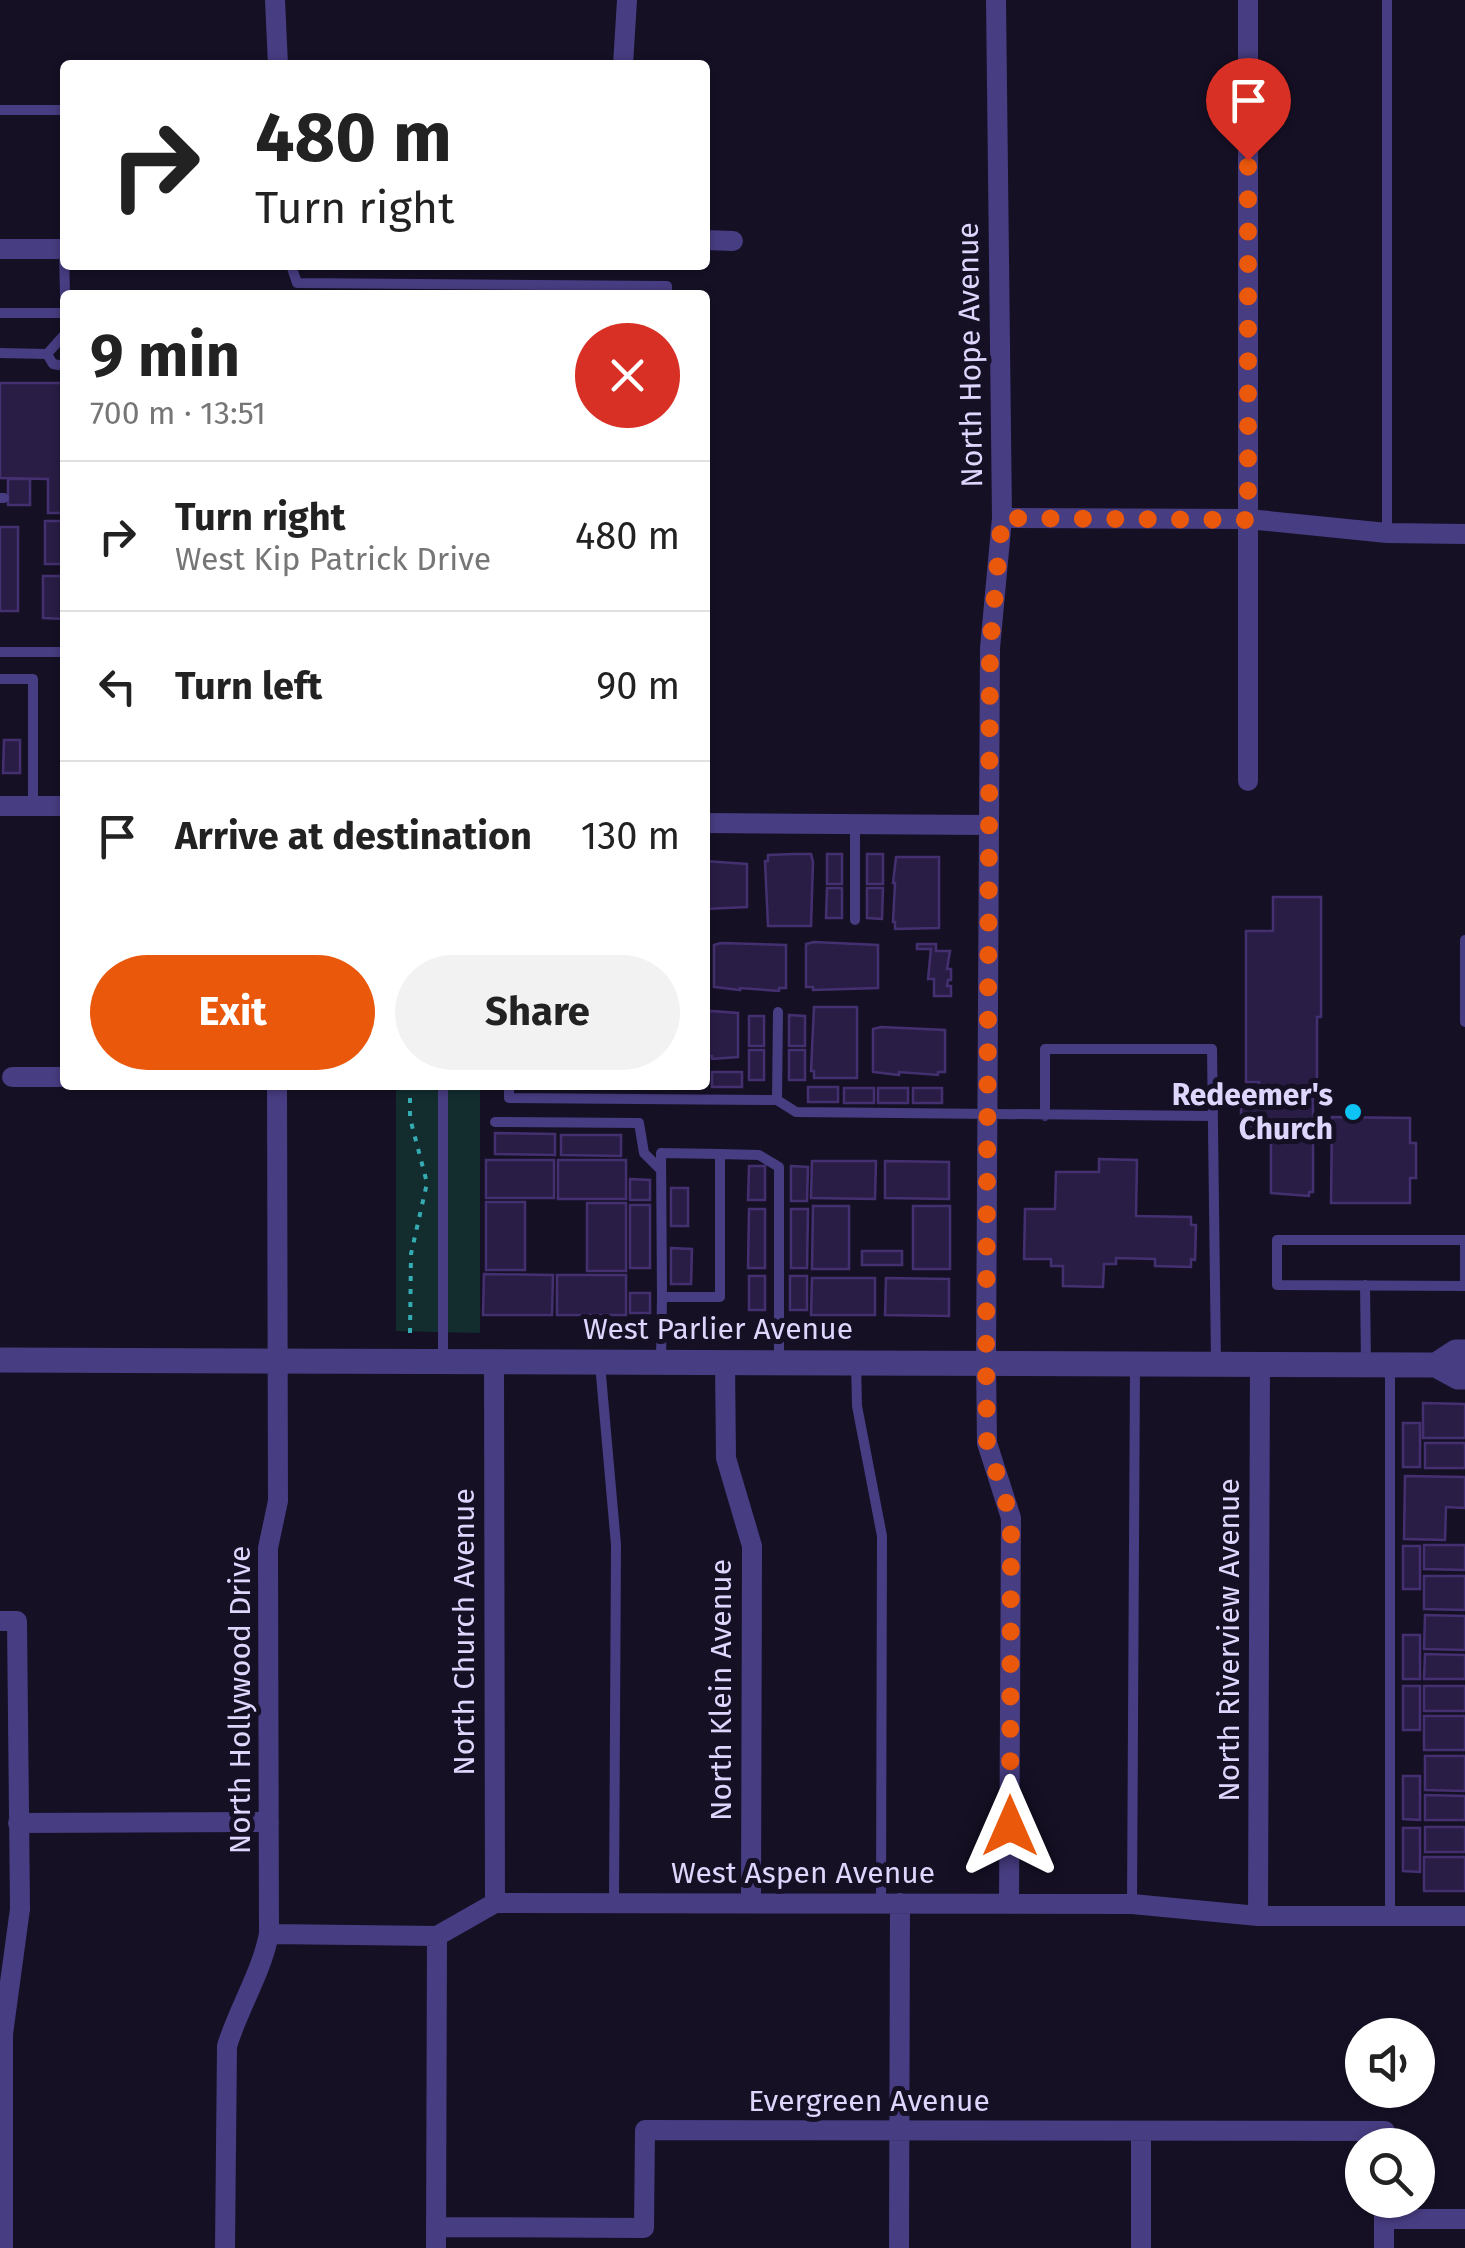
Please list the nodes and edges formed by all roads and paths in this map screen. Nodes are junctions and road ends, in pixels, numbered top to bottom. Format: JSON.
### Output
{"nodes":[{"id":1,"x":275,"y":0,"type":"edge"},
{"id":2,"x":628,"y":0,"type":"edge"},
{"id":3,"x":996,"y":0,"type":"edge"},
{"id":4,"x":1248,"y":0,"type":"edge"},
{"id":5,"x":1387,"y":0,"type":"edge"},
{"id":6,"x":278,"y":60,"type":"edge"},
{"id":7,"x":623,"y":60,"type":"edge"},
{"id":8,"x":0,"y":110,"type":"edge"},
{"id":9,"x":60,"y":110,"type":"edge"},
{"id":10,"x":710,"y":240,"type":"edge"},
{"id":11,"x":733,"y":241,"type":"dead end"},
{"id":12,"x":0,"y":249,"type":"edge"},
{"id":13,"x":60,"y":249,"type":"edge"},
{"id":14,"x":297,"y":289,"type":"edge"},
{"id":15,"x":363,"y":290,"type":"edge"},
{"id":16,"x":481,"y":290,"type":"edge"},
{"id":17,"x":667,"y":290,"type":"edge"},
{"id":18,"x":0,"y":313,"type":"edge"},
{"id":19,"x":60,"y":313,"type":"edge"},
{"id":20,"x":60,"y":339,"type":"edge"},
{"id":21,"x":0,"y":353,"type":"edge"},
{"id":22,"x":46,"y":354,"type":"junction"},
{"id":23,"x":60,"y":365,"type":"edge"},
{"id":24,"x":1002,"y":518,"type":"junction"},
{"id":25,"x":1248,"y":520,"type":"junction"},
{"id":26,"x":1387,"y":533,"type":"junction"},
{"id":27,"x":1465,"y":534,"type":"edge"},
{"id":28,"x":0,"y":652,"type":"edge"},
{"id":29,"x":60,"y":652,"type":"edge"},
{"id":30,"x":0,"y":678,"type":"edge"},
{"id":31,"x":1248,"y":781,"type":"dead end"},
{"id":32,"x":0,"y":806,"type":"edge"},
{"id":33,"x":33,"y":806,"type":"junction"},
{"id":34,"x":60,"y":806,"type":"edge"},
{"id":35,"x":710,"y":823,"type":"edge"},
{"id":36,"x":856,"y":824,"type":"junction"},
{"id":37,"x":988,"y":825,"type":"junction"},
{"id":38,"x":855,"y":920,"type":"dead end"},
{"id":39,"x":1465,"y":940,"type":"edge"},
{"id":40,"x":778,"y":1012,"type":"dead end"},
{"id":41,"x":1465,"y":1022,"type":"edge"},
{"id":42,"x":60,"y":1076,"type":"edge"},
{"id":43,"x":12,"y":1077,"type":"dead end"},
{"id":44,"x":278,"y":1090,"type":"edge"},
{"id":45,"x":410,"y":1090,"type":"edge"},
{"id":46,"x":443,"y":1090,"type":"edge"},
{"id":47,"x":509,"y":1090,"type":"edge"},
{"id":48,"x":777,"y":1100,"type":"junction"},
{"id":49,"x":988,"y":1113,"type":"junction"},
{"id":50,"x":1045,"y":1116,"type":"junction"},
{"id":51,"x":1213,"y":1116,"type":"junction"},
{"id":52,"x":495,"y":1122,"type":"dead end"},
{"id":53,"x":644,"y":1153,"type":"junction"},
{"id":54,"x":661,"y":1153,"type":"junction"},
{"id":55,"x":720,"y":1154,"type":"junction"},
{"id":56,"x":661,"y":1170,"type":"junction"},
{"id":57,"x":1465,"y":1240,"type":"edge"},
{"id":58,"x":1365,"y":1285,"type":"junction"},
{"id":59,"x":662,"y":1297,"type":"junction"},
{"id":60,"x":410,"y":1332,"type":"dead end"},
{"id":61,"x":1465,"y":1352,"type":"edge"},
{"id":62,"x":0,"y":1360,"type":"edge"},
{"id":63,"x":280,"y":1362,"type":"junction"},
{"id":64,"x":444,"y":1362,"type":"junction"},
{"id":65,"x":494,"y":1362,"type":"junction"},
{"id":66,"x":600,"y":1362,"type":"junction"},
{"id":67,"x":661,"y":1362,"type":"junction"},
{"id":68,"x":725,"y":1362,"type":"junction"},
{"id":69,"x":779,"y":1362,"type":"junction"},
{"id":70,"x":856,"y":1362,"type":"junction"},
{"id":71,"x":986,"y":1362,"type":"junction"},
{"id":72,"x":1136,"y":1363,"type":"junction"},
{"id":73,"x":1216,"y":1364,"type":"junction"},
{"id":74,"x":1260,"y":1364,"type":"junction"},
{"id":75,"x":1436,"y":1365,"type":"junction"},
{"id":76,"x":1378,"y":1366,"type":"junction"},
{"id":77,"x":1465,"y":1377,"type":"edge"},
{"id":78,"x":9,"y":1621,"type":"edge"},
{"id":79,"x":270,"y":1822,"type":"junction"},
{"id":80,"x":18,"y":1823,"type":"junction"},
{"id":81,"x":614,"y":1902,"type":"junction"},
{"id":82,"x":495,"y":1903,"type":"junction"},
{"id":83,"x":751,"y":1903,"type":"junction"},
{"id":84,"x":891,"y":1903,"type":"junction"},
{"id":85,"x":1009,"y":1904,"type":"junction"},
{"id":86,"x":1132,"y":1904,"type":"junction"},
{"id":87,"x":1258,"y":1916,"type":"junction"},
{"id":88,"x":1390,"y":1916,"type":"junction"},
{"id":89,"x":1465,"y":1916,"type":"edge"},
{"id":90,"x":270,"y":1934,"type":"junction"},
{"id":91,"x":436,"y":1936,"type":"junction"},
{"id":92,"x":900,"y":2131,"type":"junction"},
{"id":93,"x":1141,"y":2131,"type":"junction"},
{"id":94,"x":1345,"y":2131,"type":"edge"},
{"id":95,"x":1435,"y":2215,"type":"edge"},
{"id":96,"x":1384,"y":2218,"type":"edge"},
{"id":97,"x":1465,"y":2219,"type":"edge"},
{"id":98,"x":436,"y":2238,"type":"edge"},
{"id":99,"x":644,"y":2238,"type":"edge"},
{"id":100,"x":2,"y":2248,"type":"edge"},
{"id":101,"x":226,"y":2248,"type":"edge"},
{"id":102,"x":900,"y":2248,"type":"edge"},
{"id":103,"x":1141,"y":2248,"type":"edge"},
{"id":104,"x":1384,"y":2248,"type":"edge"}],
"edges":[{"from":1,"to":6,"type":"street"},
{"from":2,"to":7,"type":"street"},
{"from":3,"to":24,"type":"street","name":"North Hope Avenue"},
{"from":4,"to":25,"type":"street"},
{"from":5,"to":26,"type":"lane"},
{"from":8,"to":9,"type":"lane"},
{"from":10,"to":11,"type":"street"},
{"from":12,"to":13,"type":"street"},
{"from":14,"to":15,"type":"lane"},
{"from":15,"to":16,"type":"lane"},
{"from":16,"to":17,"type":"lane"},
{"from":18,"to":19,"type":"lane"},
{"from":20,"to":22,"type":"lane"},
{"from":21,"to":22,"type":"lane"},
{"from":22,"to":23,"type":"lane"},
{"from":24,"to":25,"type":"street"},
{"from":24,"to":37,"type":"street","name":"North Hope Avenue"},
{"from":25,"to":26,"type":"street"},
{"from":25,"to":31,"type":"street"},
{"from":26,"to":27,"type":"street"},
{"from":28,"to":29,"type":"lane"},
{"from":30,"to":33,"type":"lane"},
{"from":32,"to":33,"type":"street"},
{"from":33,"to":34,"type":"street"},
{"from":35,"to":36,"type":"street"},
{"from":36,"to":37,"type":"street"},
{"from":36,"to":38,"type":"lane"},
{"from":37,"to":49,"type":"street","name":"North Hope Avenue"},
{"from":39,"to":41,"type":"lane"},
{"from":40,"to":48,"type":"lane"},
{"from":42,"to":43,"type":"street"},
{"from":44,"to":63,"type":"street","name":"North Hollywood Drive"},
{"from":45,"to":60,"type":"path"},
{"from":46,"to":64,"type":"lane"},
{"from":47,"to":48,"type":"lane"},
{"from":48,"to":49,"type":"lane"},
{"from":49,"to":50,"type":"lane"},
{"from":49,"to":71,"type":"street","name":"North Hope Avenue"},
{"from":50,"to":51,"type":"lane"},
{"from":50,"to":51,"type":"lane"},
{"from":51,"to":73,"type":"lane"},
{"from":52,"to":53,"type":"lane"},
{"from":53,"to":54,"type":"lane"},
{"from":53,"to":56,"type":"lane"},
{"from":54,"to":55,"type":"lane"},
{"from":54,"to":56,"type":"lane"},
{"from":55,"to":59,"type":"lane"},
{"from":55,"to":69,"type":"lane"},
{"from":56,"to":59,"type":"lane"},
{"from":57,"to":58,"type":"lane"},
{"from":57,"to":58,"type":"lane"},
{"from":58,"to":76,"type":"lane"},
{"from":59,"to":67,"type":"lane"},
{"from":61,"to":75,"type":"street","name":"West Parlier Avenue"},
{"from":62,"to":63,"type":"street","name":"West Parlier Avenue"},
{"from":63,"to":64,"type":"street","name":"West Parlier Avenue"},
{"from":63,"to":79,"type":"street","name":"North Hollywood Drive"},
{"from":64,"to":65,"type":"street","name":"West Parlier Avenue"},
{"from":65,"to":66,"type":"street","name":"West Parlier Avenue"},
{"from":65,"to":82,"type":"street","name":"North Church Avenue"},
{"from":66,"to":67,"type":"street","name":"West Parlier Avenue"},
{"from":66,"to":81,"type":"lane"},
{"from":67,"to":68,"type":"street","name":"West Parlier Avenue"},
{"from":68,"to":69,"type":"street","name":"West Parlier Avenue"},
{"from":68,"to":83,"type":"street","name":"North Klein Avenue"},
{"from":69,"to":70,"type":"street","name":"West Parlier Avenue"},
{"from":70,"to":71,"type":"street","name":"West Parlier Avenue"},
{"from":70,"to":84,"type":"lane"},
{"from":71,"to":72,"type":"street","name":"West Parlier Avenue"},
{"from":71,"to":85,"type":"street","name":"North Hope Avenue"},
{"from":72,"to":73,"type":"street","name":"West Parlier Avenue"},
{"from":72,"to":86,"type":"lane"},
{"from":73,"to":74,"type":"street","name":"West Parlier Avenue"},
{"from":74,"to":76,"type":"street","name":"West Parlier Avenue"},
{"from":74,"to":87,"type":"street","name":"North Riverview Avenue"},
{"from":75,"to":76,"type":"street","name":"West Parlier Avenue"},
{"from":75,"to":77,"type":"street","name":"West Parlier Avenue"},
{"from":76,"to":88,"type":"lane"},
{"from":78,"to":80,"type":"street"},
{"from":79,"to":80,"type":"street"},
{"from":79,"to":90,"type":"street","name":"North Hollywood Drive"},
{"from":80,"to":100,"type":"street"},
{"from":81,"to":82,"type":"street","name":"West Aspen Avenue"},
{"from":81,"to":83,"type":"street","name":"West Aspen Avenue"},
{"from":82,"to":91,"type":"street","name":"West Aspen Avenue"},
{"from":83,"to":84,"type":"street","name":"West Aspen Avenue"},
{"from":84,"to":85,"type":"street","name":"West Aspen Avenue"},
{"from":84,"to":92,"type":"street"},
{"from":85,"to":86,"type":"street","name":"West Aspen Avenue"},
{"from":86,"to":87,"type":"street","name":"West Aspen Avenue"},
{"from":87,"to":88,"type":"street","name":"West Aspen Avenue"},
{"from":88,"to":89,"type":"street","name":"West Aspen Avenue"},
{"from":90,"to":91,"type":"street","name":"West Aspen Avenue"},
{"from":90,"to":101,"type":"street","name":"North Hollywood Drive"},
{"from":91,"to":98,"type":"street"},
{"from":92,"to":93,"type":"street","name":"Evergreen Avenue"},
{"from":92,"to":99,"type":"street","name":"Evergreen Avenue"},
{"from":92,"to":102,"type":"street"},
{"from":93,"to":94,"type":"street","name":"Evergreen Avenue"},
{"from":93,"to":103,"type":"street"},
{"from":95,"to":97,"type":"street"},
{"from":96,"to":104,"type":"street"},
{"from":98,"to":99,"type":"street","name":"Evergreen Avenue"}]}
